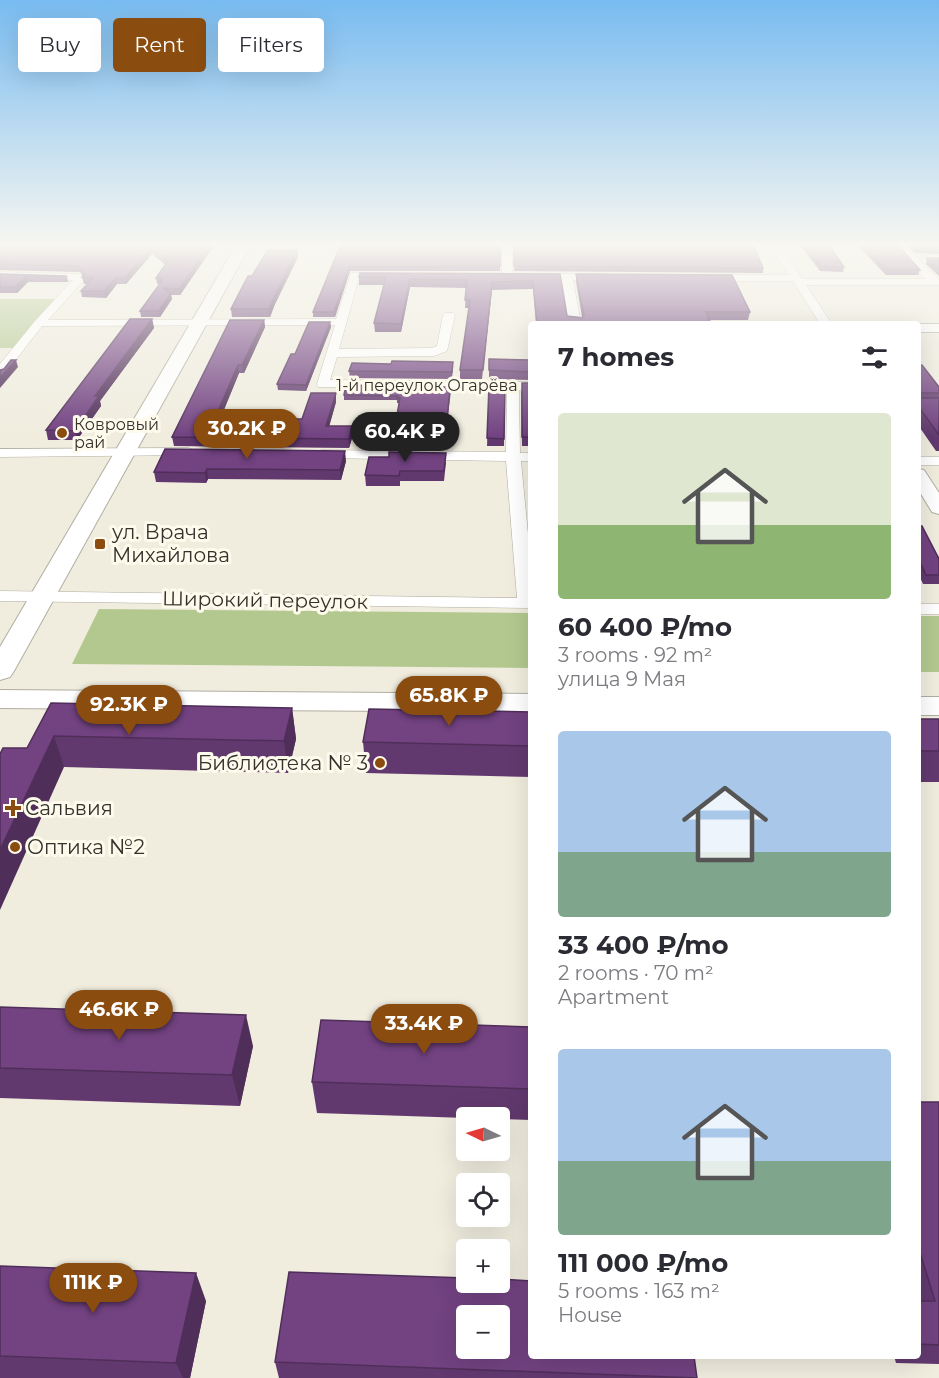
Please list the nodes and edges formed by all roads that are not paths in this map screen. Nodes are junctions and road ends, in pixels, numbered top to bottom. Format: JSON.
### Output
{"nodes":[{"id":1,"x":53,"y":308,"type":"edge"},
{"id":2,"x":206,"y":308,"type":"edge"},
{"id":3,"x":346,"y":308,"type":"edge"},
{"id":4,"x":816,"y":308,"type":"edge"},
{"id":5,"x":449,"y":315,"type":"dead end"},
{"id":6,"x":199,"y":321,"type":"junction"},
{"id":7,"x":824,"y":321,"type":"edge"},
{"id":8,"x":342,"y":322,"type":"junction"},
{"id":9,"x":39,"y":323,"type":"junction"},
{"id":10,"x":921,"y":328,"type":"edge"},
{"id":11,"x":939,"y":328,"type":"edge"},
{"id":12,"x":333,"y":352,"type":"junction"},
{"id":13,"x":0,"y":372,"type":"edge"},
{"id":14,"x":513,"y":386,"type":"junction"},
{"id":15,"x":528,"y":386,"type":"edge"},
{"id":16,"x":126,"y":452,"type":"junction"},
{"id":17,"x":0,"y":453,"type":"edge"},
{"id":18,"x":206,"y":453,"type":"edge"},
{"id":19,"x":300,"y":454,"type":"edge"},
{"id":20,"x":513,"y":457,"type":"junction"},
{"id":21,"x":528,"y":457,"type":"edge"},
{"id":22,"x":921,"y":461,"type":"edge"},
{"id":23,"x":939,"y":461,"type":"edge"},
{"id":24,"x":921,"y":479,"type":"edge"},
{"id":25,"x":939,"y":508,"type":"edge"},
{"id":26,"x":0,"y":596,"type":"edge"},
{"id":27,"x":42,"y":597,"type":"junction"},
{"id":28,"x":528,"y":603,"type":"edge"},
{"id":29,"x":921,"y":609,"type":"edge"},
{"id":30,"x":939,"y":609,"type":"edge"},
{"id":31,"x":0,"y":671,"type":"edge"},
{"id":32,"x":0,"y":699,"type":"edge"},
{"id":33,"x":528,"y":703,"type":"edge"},
{"id":34,"x":921,"y":706,"type":"edge"},
{"id":35,"x":939,"y":706,"type":"edge"}],
"edges":[{"from":1,"to":9,"type":"street"},
{"from":2,"to":6,"type":"main road"},
{"from":3,"to":8,"type":"street"},
{"from":4,"to":7,"type":"street"},
{"from":5,"to":12,"type":"street"},
{"from":6,"to":8,"type":"street"},
{"from":6,"to":9,"type":"street"},
{"from":6,"to":16,"type":"main road"},
{"from":8,"to":12,"type":"street"},
{"from":9,"to":13,"type":"street"},
{"from":10,"to":11,"type":"street"},
{"from":12,"to":14,"type":"street","name":"1-й переулок Огарёва"},
{"from":14,"to":15,"type":"street","name":"1-й переулок Огарёва"},
{"from":14,"to":20,"type":"street"},
{"from":16,"to":17,"type":"street"},
{"from":16,"to":18,"type":"street"},
{"from":16,"to":27,"type":"main road"},
{"from":19,"to":20,"type":"street"},
{"from":20,"to":21,"type":"street"},
{"from":20,"to":28,"type":"street"},
{"from":22,"to":23,"type":"street"},
{"from":24,"to":25,"type":"street"},
{"from":26,"to":27,"type":"street","name":"Широкий переулок"},
{"from":27,"to":28,"type":"street","name":"Широкий переулок"},
{"from":27,"to":31,"type":"main road"},
{"from":29,"to":30,"type":"street"},
{"from":32,"to":33,"type":"main road"},
{"from":34,"to":35,"type":"main road"}]}
